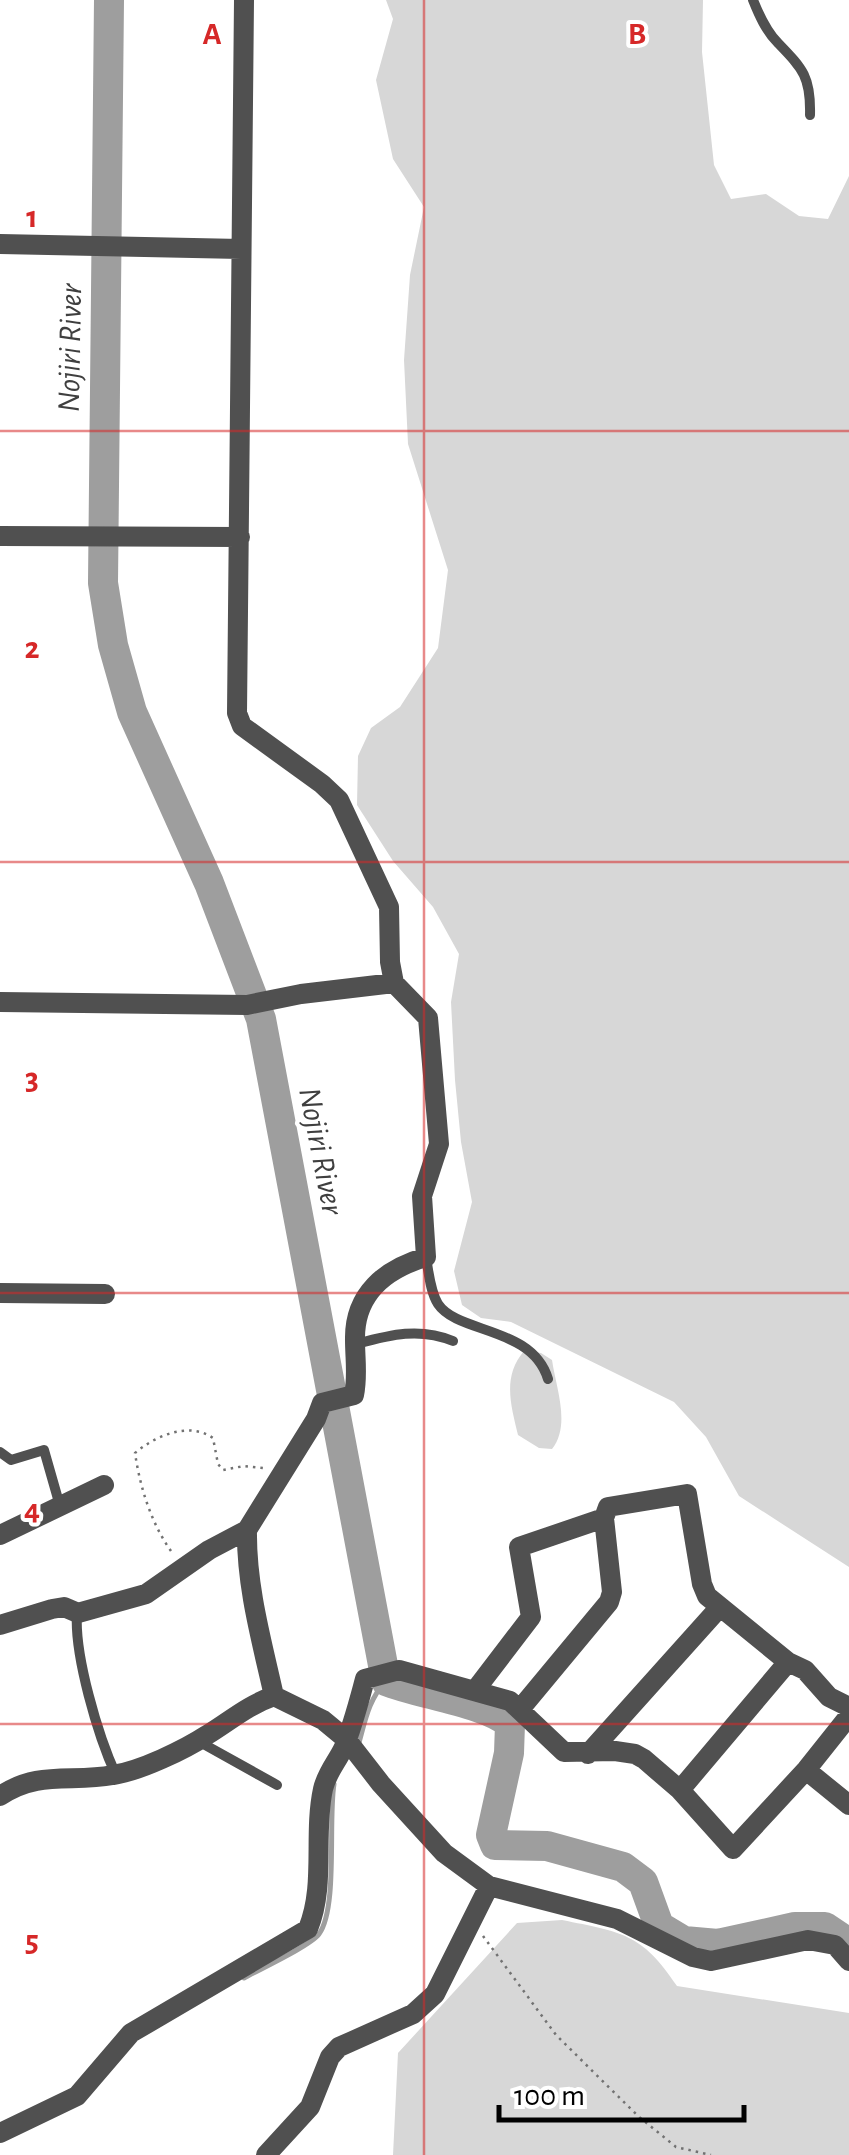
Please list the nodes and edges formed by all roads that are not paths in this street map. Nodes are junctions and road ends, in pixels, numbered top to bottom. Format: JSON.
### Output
{"nodes":[{"id":1,"x":244,"y":0,"type":"edge"},
{"id":2,"x":752,"y":0,"type":"edge"},
{"id":3,"x":810,"y":115,"type":"dead end"},
{"id":4,"x":0,"y":244,"type":"edge"},
{"id":5,"x":241,"y":249,"type":"junction"},
{"id":6,"x":0,"y":536,"type":"edge"},
{"id":7,"x":240,"y":537,"type":"junction"},
{"id":8,"x":394,"y":983,"type":"junction"},
{"id":9,"x":0,"y":1002,"type":"edge"},
{"id":10,"x":426,"y":1257,"type":"junction"},
{"id":11,"x":0,"y":1294,"type":"edge"},
{"id":12,"x":105,"y":1294,"type":"dead end"},
{"id":13,"x":453,"y":1341,"type":"dead end"},
{"id":14,"x":355,"y":1344,"type":"junction"},
{"id":15,"x":548,"y":1378,"type":"dead end"},
{"id":16,"x":0,"y":1452,"type":"edge"},
{"id":17,"x":104,"y":1484,"type":"dead end"},
{"id":18,"x":60,"y":1506,"type":"junction"},
{"id":19,"x":604,"y":1518,"type":"junction"},
{"id":20,"x":247,"y":1530,"type":"junction"},
{"id":21,"x":0,"y":1535,"type":"edge"},
{"id":22,"x":720,"y":1608,"type":"junction"},
{"id":23,"x":76,"y":1612,"type":"junction"},
{"id":24,"x":0,"y":1625,"type":"edge"},
{"id":25,"x":788,"y":1662,"type":"junction"},
{"id":26,"x":476,"y":1690,"type":"junction"},
{"id":27,"x":274,"y":1696,"type":"junction"},
{"id":28,"x":849,"y":1706,"type":"edge"},
{"id":29,"x":521,"y":1708,"type":"junction"},
{"id":30,"x":849,"y":1716,"type":"edge"},
{"id":31,"x":197,"y":1740,"type":"junction"},
{"id":32,"x":353,"y":1746,"type":"junction"},
{"id":33,"x":588,"y":1754,"type":"junction"},
{"id":34,"x":806,"y":1770,"type":"junction"},
{"id":35,"x":116,"y":1775,"type":"junction"},
{"id":36,"x":276,"y":1785,"type":"dead end"},
{"id":37,"x":680,"y":1790,"type":"junction"},
{"id":38,"x":0,"y":1796,"type":"edge"},
{"id":39,"x":849,"y":1805,"type":"edge"},
{"id":40,"x":489,"y":1886,"type":"junction"},
{"id":41,"x":849,"y":1961,"type":"edge"},
{"id":42,"x":0,"y":2133,"type":"edge"},
{"id":43,"x":266,"y":2155,"type":"edge"}],
"edges":[{"from":1,"to":5,"type":"street"},
{"from":2,"to":3,"type":"lane"},
{"from":4,"to":5,"type":"street"},
{"from":5,"to":7,"type":"street"},
{"from":6,"to":7,"type":"street"},
{"from":7,"to":8,"type":"street"},
{"from":8,"to":9,"type":"street"},
{"from":8,"to":10,"type":"street"},
{"from":10,"to":14,"type":"street"},
{"from":10,"to":15,"type":"lane"},
{"from":11,"to":12,"type":"street"},
{"from":13,"to":14,"type":"lane"},
{"from":14,"to":20,"type":"street"},
{"from":16,"to":18,"type":"lane"},
{"from":17,"to":18,"type":"street"},
{"from":18,"to":21,"type":"street"},
{"from":19,"to":22,"type":"street"},
{"from":19,"to":26,"type":"street"},
{"from":19,"to":29,"type":"street"},
{"from":20,"to":23,"type":"street"},
{"from":20,"to":27,"type":"street"},
{"from":22,"to":25,"type":"street"},
{"from":22,"to":33,"type":"street"},
{"from":23,"to":24,"type":"street"},
{"from":23,"to":35,"type":"lane"},
{"from":25,"to":28,"type":"street"},
{"from":25,"to":37,"type":"street"},
{"from":26,"to":29,"type":"street"},
{"from":26,"to":32,"type":"street"},
{"from":27,"to":31,"type":"street"},
{"from":27,"to":32,"type":"street"},
{"from":29,"to":33,"type":"street"},
{"from":30,"to":34,"type":"street"},
{"from":31,"to":35,"type":"street"},
{"from":31,"to":36,"type":"lane"},
{"from":32,"to":40,"type":"street"},
{"from":32,"to":42,"type":"street"},
{"from":33,"to":37,"type":"street"},
{"from":34,"to":37,"type":"street"},
{"from":34,"to":39,"type":"street"},
{"from":35,"to":38,"type":"street"},
{"from":40,"to":41,"type":"street"},
{"from":40,"to":43,"type":"street"}]}
